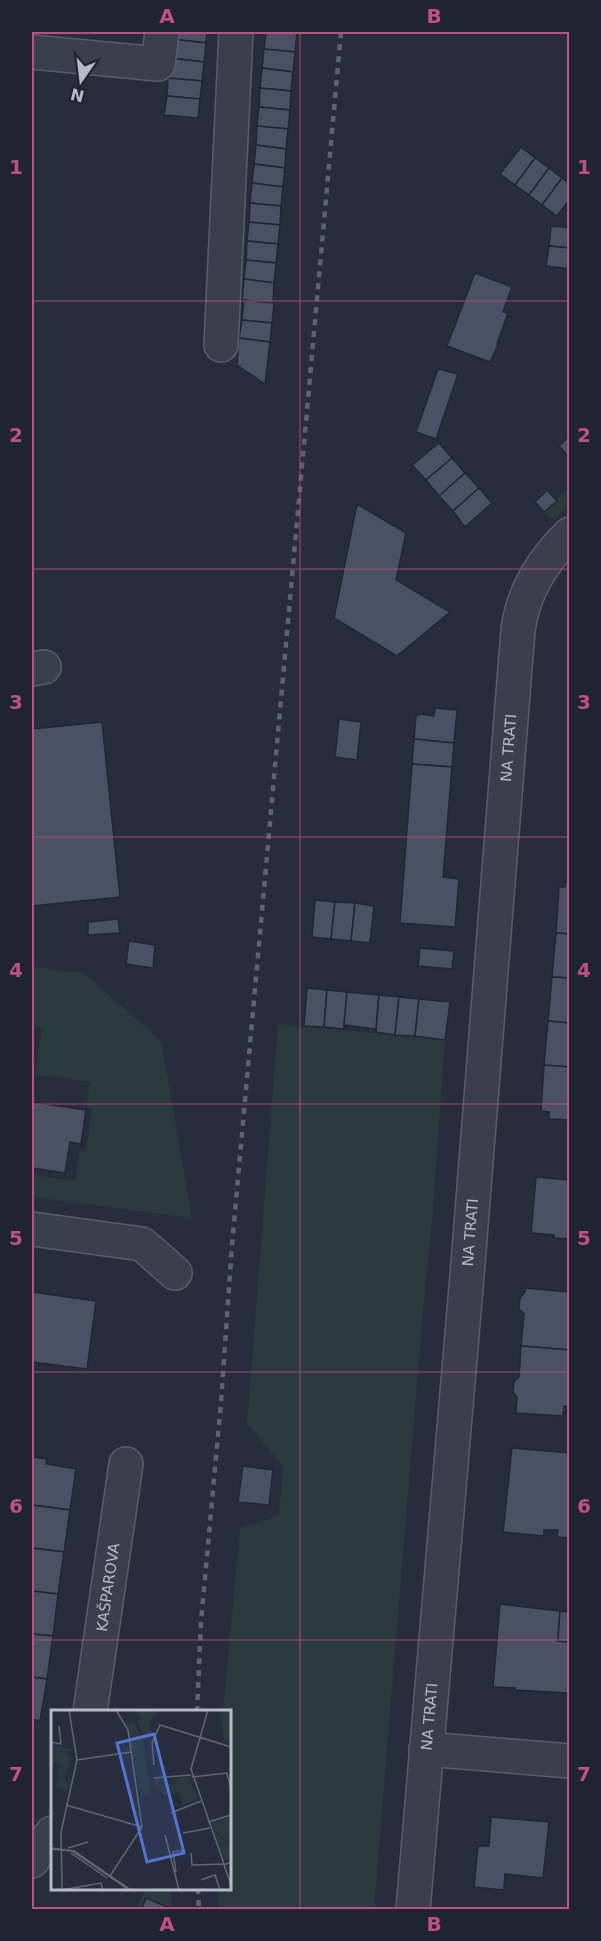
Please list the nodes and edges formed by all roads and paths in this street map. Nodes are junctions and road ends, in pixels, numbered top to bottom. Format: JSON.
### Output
{"nodes":[{"id":1,"x":162,"y":32,"type":"edge"},
{"id":2,"x":236,"y":32,"type":"edge"},
{"id":3,"x":32,"y":52,"type":"edge"},
{"id":4,"x":220,"y":345,"type":"dead end"},
{"id":5,"x":570,"y":534,"type":"edge"},
{"id":6,"x":558,"y":569,"type":"edge"},
{"id":7,"x":32,"y":1229,"type":"edge"},
{"id":8,"x":174,"y":1273,"type":"dead end"},
{"id":9,"x":126,"y":1464,"type":"dead end"},
{"id":10,"x":90,"y":1710,"type":"edge"},
{"id":11,"x":426,"y":1749,"type":"junction"},
{"id":12,"x":570,"y":1761,"type":"edge"},
{"id":13,"x":51,"y":1834,"type":"edge"},
{"id":14,"x":32,"y":1861,"type":"edge"},
{"id":15,"x":412,"y":1910,"type":"edge"}],
"edges":[{"from":1,"to":3,"type":"street"},
{"from":2,"to":4,"type":"street"},
{"from":5,"to":6,"type":"street","name":"NA TRATI"},
{"from":6,"to":11,"type":"street","name":"NA TRATI"},
{"from":7,"to":8,"type":"street"},
{"from":9,"to":10,"type":"street","name":"KAŠPAROVA"},
{"from":11,"to":12,"type":"street"},
{"from":11,"to":15,"type":"street","name":"NA TRATI"},
{"from":13,"to":14,"type":"street"}]}
